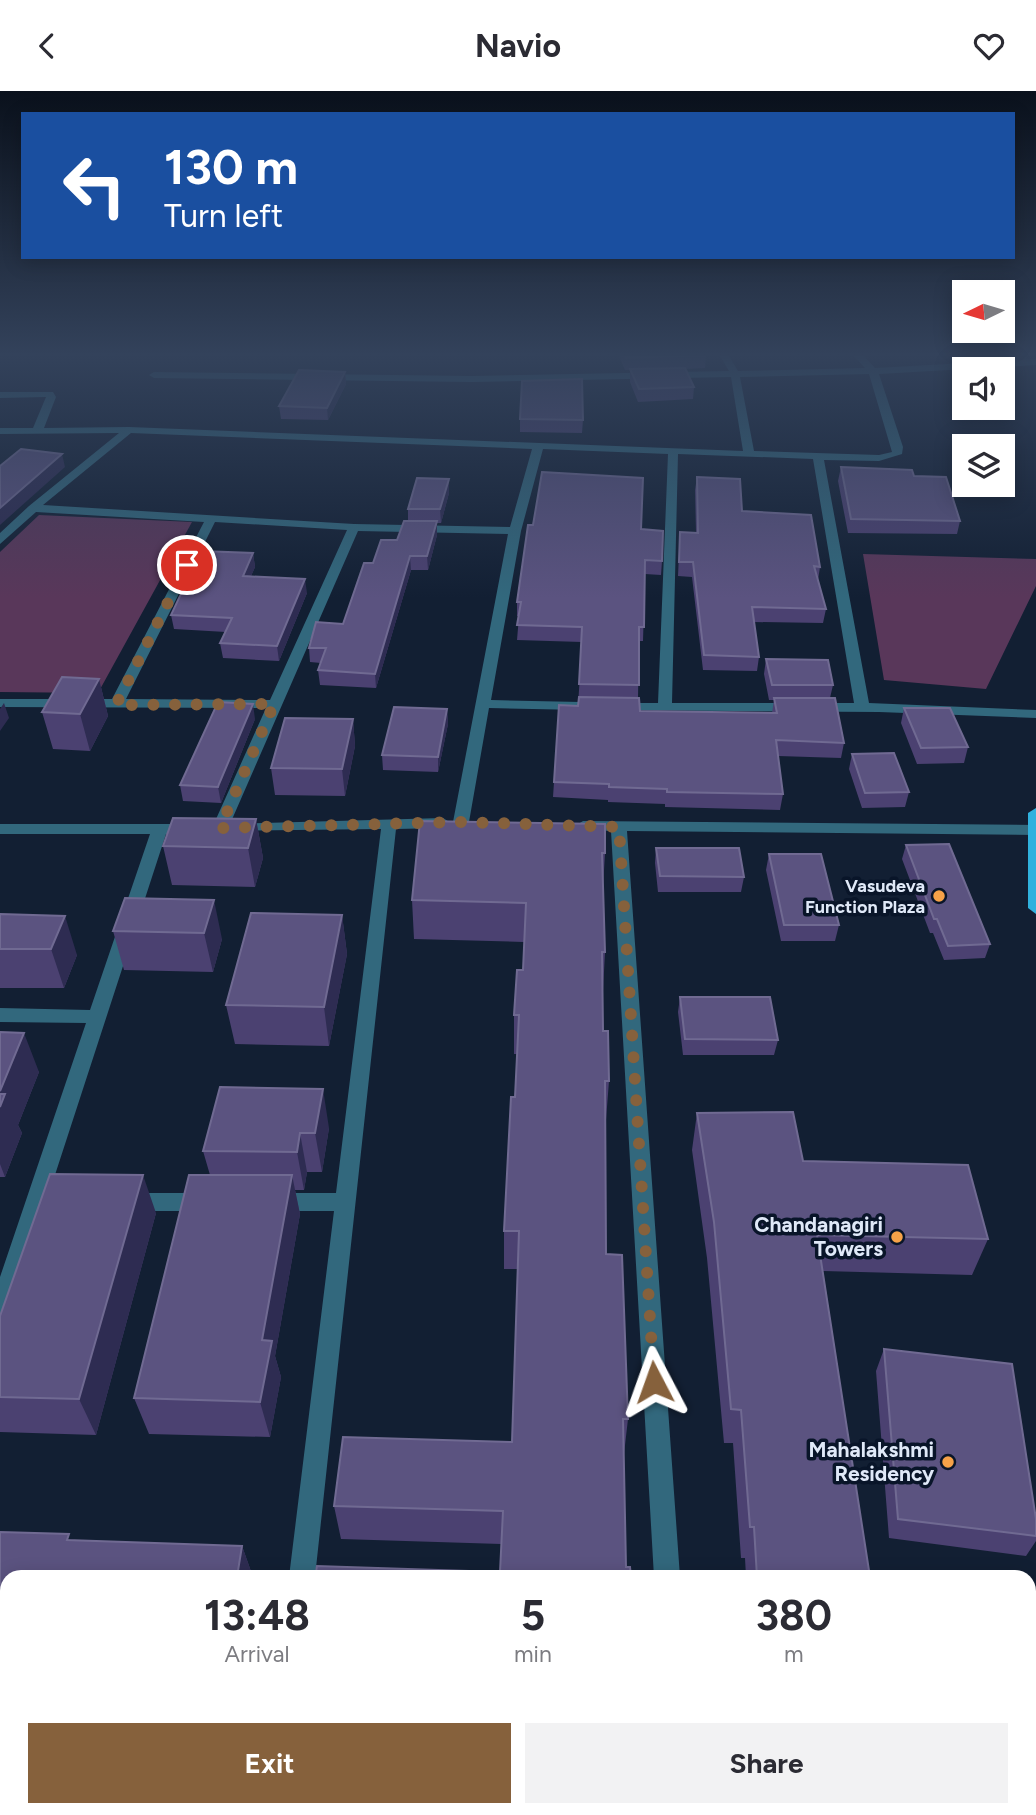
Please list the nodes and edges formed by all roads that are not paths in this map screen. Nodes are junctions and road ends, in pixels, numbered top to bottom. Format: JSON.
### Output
{"nodes":[{"id":1,"x":122,"y":436,"type":"edge"},
{"id":2,"x":268,"y":436,"type":"edge"},
{"id":3,"x":746,"y":436,"type":"edge"},
{"id":4,"x":895,"y":436,"type":"edge"},
{"id":5,"x":538,"y":447,"type":"junction"},
{"id":6,"x":673,"y":452,"type":"junction"},
{"id":7,"x":749,"y":454,"type":"junction"},
{"id":8,"x":818,"y":456,"type":"junction"},
{"id":9,"x":33,"y":508,"type":"junction"},
{"id":10,"x":211,"y":519,"type":"junction"},
{"id":11,"x":354,"y":527,"type":"junction"},
{"id":12,"x":515,"y":531,"type":"junction"},
{"id":13,"x":0,"y":540,"type":"edge"},
{"id":14,"x":0,"y":703,"type":"edge"},
{"id":15,"x":274,"y":704,"type":"junction"},
{"id":16,"x":483,"y":704,"type":"junction"},
{"id":17,"x":116,"y":705,"type":"junction"},
{"id":18,"x":862,"y":706,"type":"junction"},
{"id":19,"x":665,"y":708,"type":"junction"},
{"id":20,"x":1036,"y":715,"type":"edge"},
{"id":21,"x":1036,"y":813,"type":"edge"},
{"id":22,"x":389,"y":825,"type":"junction"},
{"id":23,"x":566,"y":825,"type":"edge"},
{"id":24,"x":619,"y":827,"type":"junction"},
{"id":25,"x":220,"y":828,"type":"junction"},
{"id":26,"x":0,"y":829,"type":"edge"},
{"id":27,"x":159,"y":830,"type":"junction"},
{"id":28,"x":1035,"y":830,"type":"edge"},
{"id":29,"x":1036,"y":908,"type":"edge"},
{"id":30,"x":0,"y":1015,"type":"edge"},
{"id":31,"x":97,"y":1017,"type":"junction"},
{"id":32,"x":36,"y":1201,"type":"junction"},
{"id":33,"x":63,"y":1201,"type":"edge"},
{"id":34,"x":117,"y":1202,"type":"edge"},
{"id":35,"x":225,"y":1202,"type":"edge"},
{"id":36,"x":251,"y":1202,"type":"edge"},
{"id":37,"x":346,"y":1202,"type":"junction"},
{"id":38,"x":0,"y":1310,"type":"edge"},
{"id":39,"x":303,"y":1570,"type":"edge"},
{"id":40,"x":667,"y":1570,"type":"edge"}],
"edges":[{"from":1,"to":9,"type":"street"},
{"from":2,"to":5,"type":"street"},
{"from":3,"to":7,"type":"street"},
{"from":4,"to":8,"type":"street"},
{"from":5,"to":6,"type":"street"},
{"from":5,"to":12,"type":"street"},
{"from":6,"to":7,"type":"street"},
{"from":6,"to":19,"type":"street"},
{"from":7,"to":8,"type":"street"},
{"from":8,"to":18,"type":"street"},
{"from":9,"to":10,"type":"street"},
{"from":9,"to":13,"type":"street"},
{"from":10,"to":11,"type":"street"},
{"from":10,"to":17,"type":"street"},
{"from":11,"to":12,"type":"street"},
{"from":11,"to":15,"type":"street"},
{"from":12,"to":16,"type":"street"},
{"from":14,"to":17,"type":"street"},
{"from":15,"to":17,"type":"street"},
{"from":15,"to":25,"type":"street"},
{"from":16,"to":19,"type":"street"},
{"from":16,"to":22,"type":"street"},
{"from":18,"to":19,"type":"street"},
{"from":18,"to":20,"type":"street"},
{"from":21,"to":28,"type":"main road"},
{"from":22,"to":25,"type":"street"},
{"from":22,"to":37,"type":"street"},
{"from":23,"to":24,"type":"street"},
{"from":24,"to":28,"type":"street"},
{"from":24,"to":40,"type":"street"},
{"from":25,"to":27,"type":"street"},
{"from":26,"to":27,"type":"street"},
{"from":27,"to":31,"type":"street"},
{"from":28,"to":29,"type":"main road"},
{"from":30,"to":31,"type":"street"},
{"from":31,"to":32,"type":"street"},
{"from":32,"to":33,"type":"street"},
{"from":32,"to":38,"type":"street"},
{"from":34,"to":35,"type":"street"},
{"from":36,"to":37,"type":"street"},
{"from":37,"to":39,"type":"street"}]}
